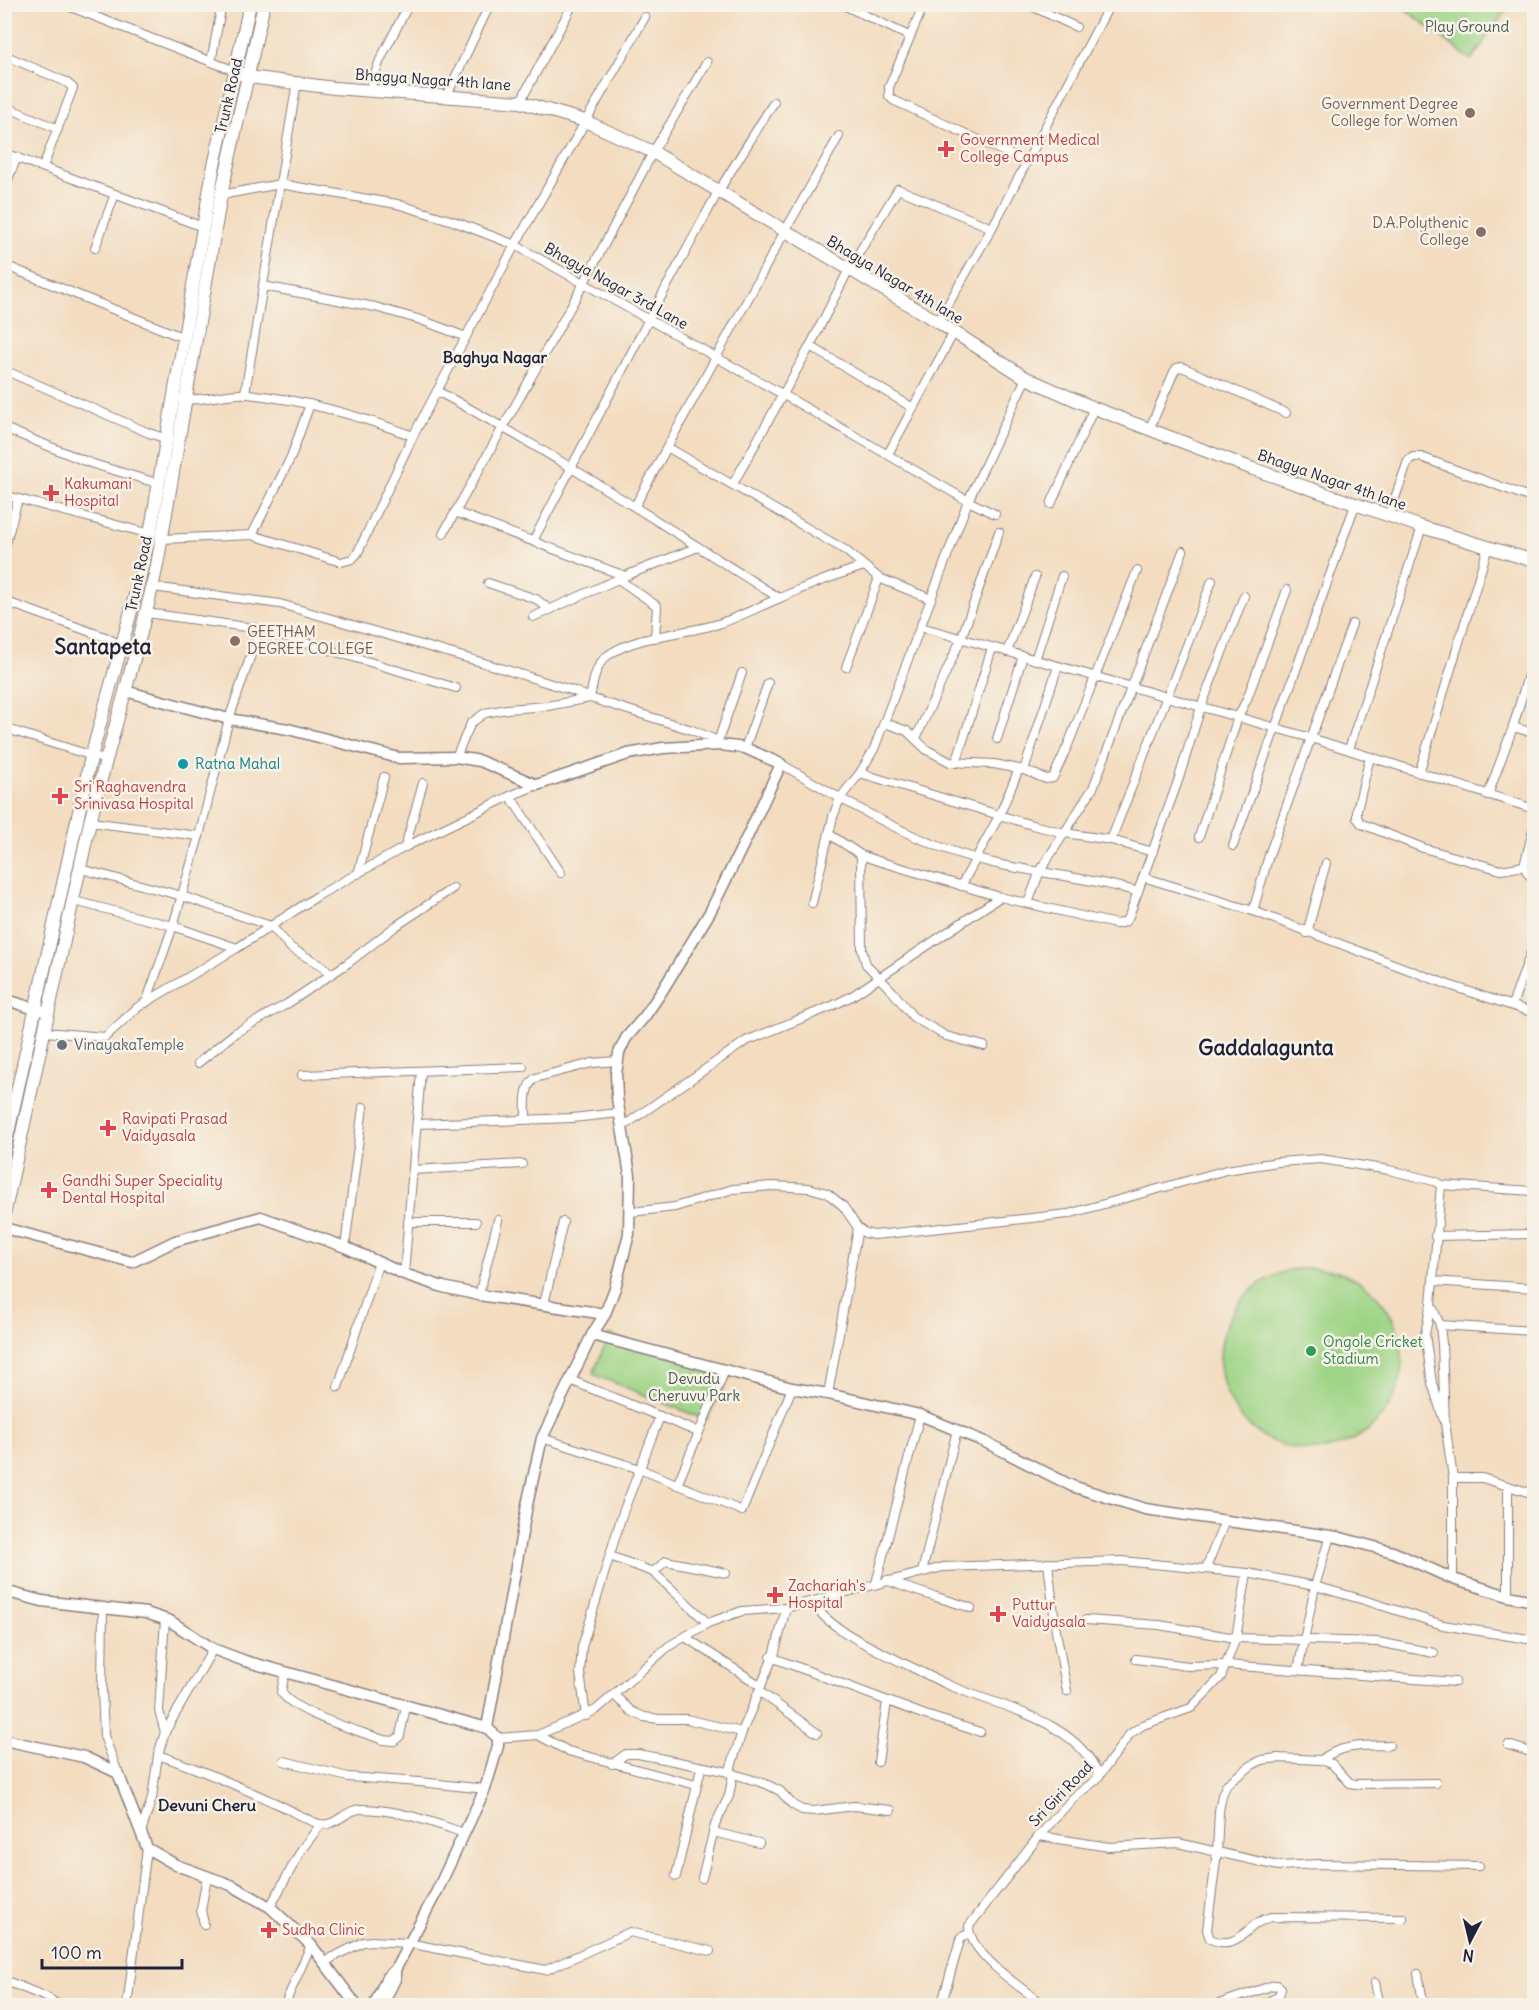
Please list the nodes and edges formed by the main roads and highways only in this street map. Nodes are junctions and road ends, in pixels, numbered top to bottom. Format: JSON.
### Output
{"nodes":[{"id":1,"x":250,"y":4,"type":"edge"},
{"id":2,"x":264,"y":4,"type":"edge"},
{"id":3,"x":235,"y":71,"type":"junction"},
{"id":4,"x":249,"y":77,"type":"junction"},
{"id":5,"x":156,"y":536,"type":"junction"},
{"id":6,"x":1534,"y":561,"type":"edge"},
{"id":7,"x":7,"y":1127,"type":"edge"},
{"id":8,"x":4,"y":1151,"type":"edge"},
{"id":9,"x":4,"y":1215,"type":"edge"}],
"edges":[{"from":1,"to":3,"type":"main road"},
{"from":2,"to":4,"type":"main road","name":"Trunk Road"},
{"from":3,"to":4,"type":"main road","name":"Bhagya Nagar 4th lane"},
{"from":3,"to":5,"type":"main road"},
{"from":4,"to":5,"type":"main road","name":"Trunk Road"},
{"from":4,"to":6,"type":"main road","name":"Bhagya Nagar 4th lane"},
{"from":5,"to":7,"type":"main road"},
{"from":5,"to":9,"type":"main road","name":"Trunk Road"},
{"from":7,"to":8,"type":"main road"}]}
